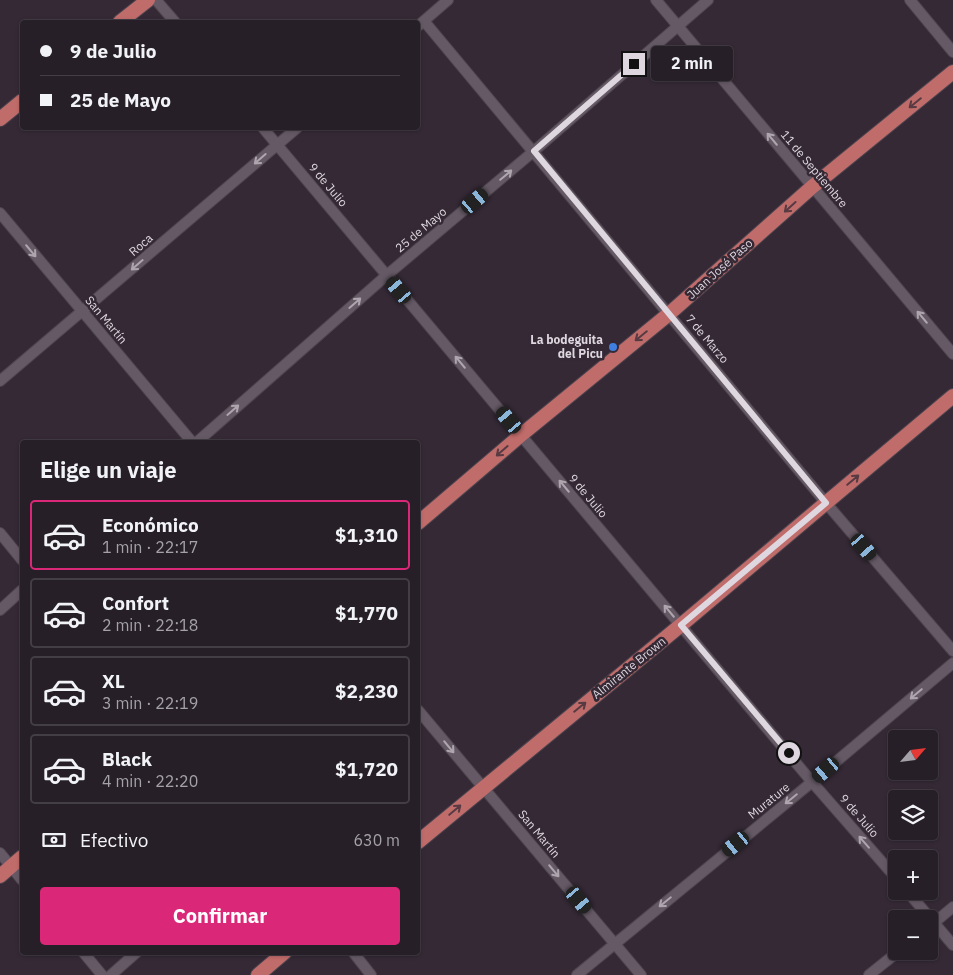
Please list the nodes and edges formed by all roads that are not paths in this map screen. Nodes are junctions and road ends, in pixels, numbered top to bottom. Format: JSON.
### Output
{"nodes":[{"id":1,"x":148,"y":0,"type":"edge"},
{"id":2,"x":156,"y":0,"type":"edge"},
{"id":3,"x":448,"y":0,"type":"edge"},
{"id":4,"x":656,"y":0,"type":"edge"},
{"id":5,"x":708,"y":0,"type":"edge"},
{"id":6,"x":910,"y":0,"type":"edge"},
{"id":7,"x":123,"y":20,"type":"edge"},
{"id":8,"x":173,"y":20,"type":"edge"},
{"id":9,"x":421,"y":23,"type":"edge"},
{"id":10,"x":678,"y":26,"type":"junction"},
{"id":11,"x":953,"y":52,"type":"edge"},
{"id":12,"x":953,"y":72,"type":"edge"},
{"id":13,"x":20,"y":103,"type":"edge"},
{"id":14,"x":0,"y":120,"type":"edge"},
{"id":15,"x":265,"y":130,"type":"edge"},
{"id":16,"x":294,"y":130,"type":"edge"},
{"id":17,"x":277,"y":144,"type":"junction"},
{"id":18,"x":534,"y":151,"type":"junction"},
{"id":19,"x":812,"y":187,"type":"junction"},
{"id":20,"x":0,"y":213,"type":"edge"},
{"id":21,"x":387,"y":275,"type":"junction"},
{"id":22,"x":82,"y":312,"type":"junction"},
{"id":23,"x":670,"y":313,"type":"junction"},
{"id":24,"x":953,"y":354,"type":"edge"},
{"id":25,"x":0,"y":381,"type":"edge"},
{"id":26,"x":953,"y":396,"type":"edge"},
{"id":27,"x":521,"y":434,"type":"junction"},
{"id":28,"x":190,"y":440,"type":"edge"},
{"id":29,"x":199,"y":440,"type":"edge"},
{"id":30,"x":826,"y":503,"type":"junction"},
{"id":31,"x":420,"y":522,"type":"edge"},
{"id":32,"x":0,"y":533,"type":"edge"},
{"id":33,"x":20,"y":558,"type":"edge"},
{"id":34,"x":20,"y":592,"type":"edge"},
{"id":35,"x":0,"y":610,"type":"edge"},
{"id":36,"x":681,"y":625,"type":"junction"},
{"id":37,"x":953,"y":651,"type":"edge"},
{"id":38,"x":953,"y":663,"type":"edge"},
{"id":39,"x":420,"y":712,"type":"edge"},
{"id":40,"x":812,"y":782,"type":"junction"},
{"id":41,"x":483,"y":787,"type":"junction"},
{"id":42,"x":420,"y":840,"type":"edge"},
{"id":43,"x":0,"y":853,"type":"edge"},
{"id":44,"x":20,"y":859,"type":"edge"},
{"id":45,"x":12,"y":866,"type":"junction"},
{"id":46,"x":888,"y":869,"type":"edge"},
{"id":47,"x":0,"y":876,"type":"edge"},
{"id":48,"x":20,"y":877,"type":"edge"},
{"id":49,"x":953,"y":908,"type":"edge"},
{"id":50,"x":938,"y":920,"type":"edge"},
{"id":51,"x":938,"y":931,"type":"edge"},
{"id":52,"x":614,"y":943,"type":"junction"},
{"id":53,"x":953,"y":945,"type":"edge"},
{"id":54,"x":85,"y":955,"type":"edge"},
{"id":55,"x":134,"y":955,"type":"edge"},
{"id":56,"x":281,"y":955,"type":"edge"},
{"id":57,"x":355,"y":955,"type":"edge"},
{"id":58,"x":888,"y":960,"type":"edge"},
{"id":59,"x":102,"y":975,"type":"edge"},
{"id":60,"x":111,"y":975,"type":"edge"},
{"id":61,"x":258,"y":975,"type":"edge"},
{"id":62,"x":371,"y":975,"type":"edge"},
{"id":63,"x":577,"y":975,"type":"edge"},
{"id":64,"x":641,"y":975,"type":"edge"},
{"id":65,"x":870,"y":975,"type":"edge"}],
"edges":[{"from":1,"to":7,"type":"main road"},
{"from":2,"to":8,"type":"street"},
{"from":3,"to":9,"type":"street"},
{"from":4,"to":10,"type":"street","name":"11 de Septiembre"},
{"from":5,"to":10,"type":"street","name":"25 de Mayo"},
{"from":6,"to":11,"type":"street"},
{"from":9,"to":18,"type":"street","name":"7 de Marzo"},
{"from":10,"to":18,"type":"street","name":"25 de Mayo"},
{"from":19,"to":10,"type":"street","name":"11 de Septiembre","one_way":true},
{"from":12,"to":19,"type":"main road","name":"Juan José Paso","one_way":true},
{"from":13,"to":14,"type":"main road"},
{"from":15,"to":17,"type":"street","name":"9 de Julio"},
{"from":16,"to":17,"type":"street","name":"Roca"},
{"from":17,"to":21,"type":"street","name":"9 de Julio"},
{"from":17,"to":22,"type":"street","name":"Roca","one_way":true},
{"from":21,"to":18,"type":"street","name":"25 de Mayo","one_way":true},
{"from":18,"to":23,"type":"street","name":"7 de Marzo"},
{"from":19,"to":23,"type":"main road","name":"Juan José Paso","one_way":true},
{"from":24,"to":19,"type":"street","name":"11 de Septiembre","one_way":true},
{"from":20,"to":22,"type":"street","name":"San Martín","one_way":true},
{"from":27,"to":21,"type":"street","name":"9 de Julio","one_way":true},
{"from":29,"to":21,"type":"street","name":"25 de Mayo","one_way":true},
{"from":22,"to":25,"type":"street","name":"Roca"},
{"from":22,"to":28,"type":"street","name":"San Martín"},
{"from":23,"to":27,"type":"main road","name":"Juan José Paso","one_way":true},
{"from":23,"to":30,"type":"street","name":"7 de Marzo"},
{"from":30,"to":26,"type":"main road","name":"Almirante Brown","one_way":true},
{"from":27,"to":31,"type":"main road","name":"Juan José Paso","one_way":true},
{"from":36,"to":27,"type":"street","name":"9 de Julio","one_way":true},
{"from":30,"to":36,"type":"main road","name":"Almirante Brown"},
{"from":30,"to":37,"type":"street","name":"7 de Marzo"},
{"from":32,"to":33,"type":"street"},
{"from":34,"to":35,"type":"street"},
{"from":36,"to":40,"type":"street","name":"9 de Julio"},
{"from":41,"to":36,"type":"main road","name":"Almirante Brown","one_way":true},
{"from":38,"to":40,"type":"street","name":"Murature","one_way":true},
{"from":39,"to":41,"type":"street","name":"San Martín","one_way":true},
{"from":46,"to":40,"type":"street","name":"9 de Julio","one_way":true},
{"from":40,"to":52,"type":"street","name":"Murature","one_way":true},
{"from":42,"to":41,"type":"main road","name":"Almirante Brown","one_way":true},
{"from":41,"to":52,"type":"street","name":"San Martín","one_way":true},
{"from":43,"to":45,"type":"street"},
{"from":44,"to":45,"type":"main road"},
{"from":45,"to":47,"type":"main road"},
{"from":45,"to":48,"type":"street"},
{"from":49,"to":50,"type":"street"},
{"from":51,"to":53,"type":"street"},
{"from":52,"to":63,"type":"street","name":"Murature"},
{"from":52,"to":64,"type":"street","name":"San Martín"},
{"from":54,"to":59,"type":"street"},
{"from":55,"to":60,"type":"street"},
{"from":56,"to":61,"type":"main road"},
{"from":57,"to":62,"type":"street"},
{"from":58,"to":65,"type":"street"}]}
